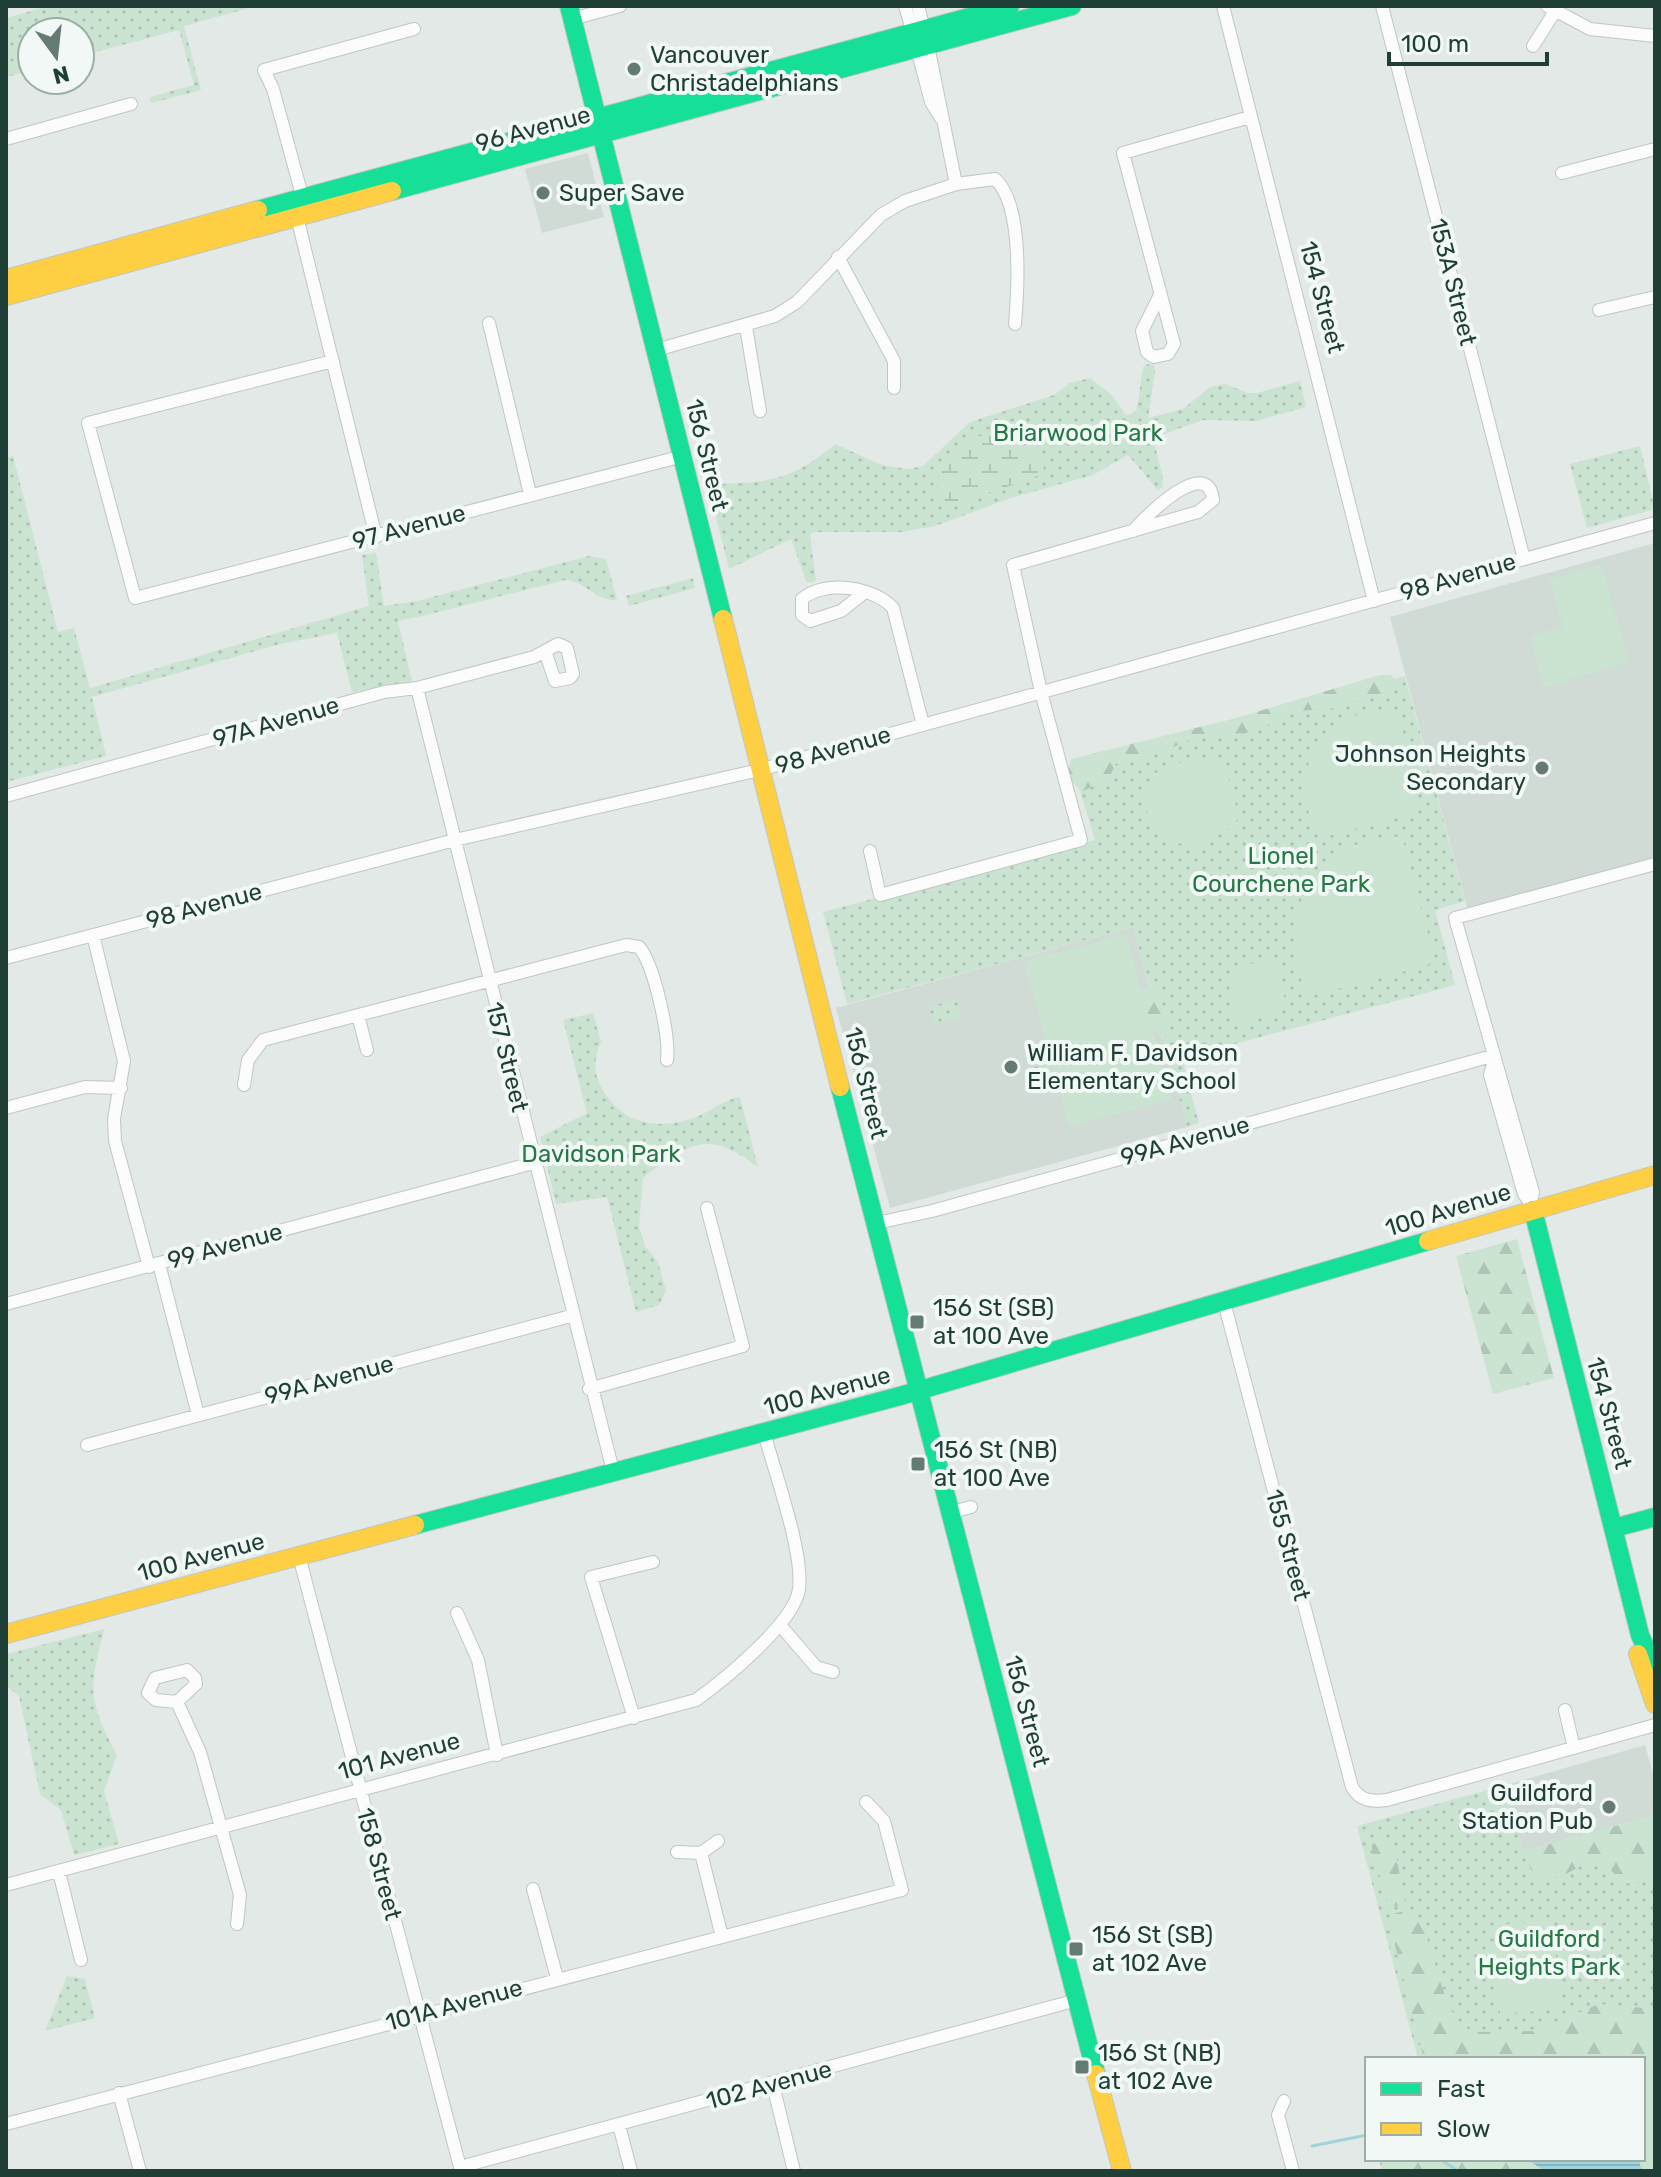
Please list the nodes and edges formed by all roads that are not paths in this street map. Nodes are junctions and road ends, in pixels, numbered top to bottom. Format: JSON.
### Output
{"nodes":[{"id":1,"x":620,"y":6,"type":"edge"},
{"id":2,"x":905,"y":6,"type":"edge"},
{"id":3,"x":918,"y":6,"type":"edge"},
{"id":4,"x":1010,"y":6,"type":"edge"},
{"id":5,"x":1072,"y":6,"type":"edge"},
{"id":6,"x":1223,"y":6,"type":"edge"},
{"id":7,"x":1382,"y":6,"type":"edge"},
{"id":8,"x":1551,"y":10,"type":"edge"},
{"id":9,"x":570,"y":12,"type":"edge"},
{"id":10,"x":414,"y":29,"type":"dead end"},
{"id":11,"x":1655,"y":36,"type":"edge"},
{"id":12,"x":923,"y":37,"type":"junction"},
{"id":13,"x":1533,"y":46,"type":"dead end"},
{"id":14,"x":131,"y":104,"type":"dead end"},
{"id":15,"x":1250,"y":117,"type":"junction"},
{"id":16,"x":599,"y":127,"type":"junction"},
{"id":17,"x":6,"y":139,"type":"edge"},
{"id":18,"x":1655,"y":149,"type":"edge"},
{"id":19,"x":1562,"y":173,"type":"dead end"},
{"id":20,"x":956,"y":184,"type":"junction"},
{"id":21,"x":303,"y":199,"type":"junction"},
{"id":22,"x":297,"y":217,"type":"junction"},
{"id":23,"x":221,"y":237,"type":"junction"},
{"id":24,"x":838,"y":257,"type":"junction"},
{"id":25,"x":6,"y":279,"type":"edge"},
{"id":26,"x":6,"y":296,"type":"edge"},
{"id":27,"x":1159,"y":297,"type":"dead end"},
{"id":28,"x":1655,"y":297,"type":"edge"},
{"id":29,"x":1599,"y":310,"type":"dead end"},
{"id":30,"x":489,"y":323,"type":"dead end"},
{"id":31,"x":1015,"y":324,"type":"dead end"},
{"id":32,"x":746,"y":327,"type":"junction"},
{"id":33,"x":656,"y":350,"type":"junction"},
{"id":34,"x":333,"y":361,"type":"junction"},
{"id":35,"x":894,"y":388,"type":"dead end"},
{"id":36,"x":760,"y":411,"type":"dead end"},
{"id":37,"x":683,"y":456,"type":"junction"},
{"id":38,"x":530,"y":494,"type":"junction"},
{"id":39,"x":1655,"y":523,"type":"edge"},
{"id":40,"x":1133,"y":531,"type":"junction"},
{"id":41,"x":376,"y":537,"type":"junction"},
{"id":42,"x":1524,"y":559,"type":"junction"},
{"id":43,"x":865,"y":592,"type":"junction"},
{"id":44,"x":1374,"y":601,"type":"junction"},
{"id":45,"x":545,"y":651,"type":"dead end"},
{"id":46,"x":417,"y":688,"type":"junction"},
{"id":47,"x":1041,"y":692,"type":"junction"},
{"id":48,"x":923,"y":725,"type":"junction"},
{"id":49,"x":763,"y":769,"type":"junction"},
{"id":50,"x":6,"y":796,"type":"edge"},
{"id":51,"x":455,"y":840,"type":"junction"},
{"id":52,"x":870,"y":851,"type":"dead end"},
{"id":53,"x":1655,"y":864,"type":"edge"},
{"id":54,"x":93,"y":935,"type":"junction"},
{"id":55,"x":6,"y":958,"type":"edge"},
{"id":56,"x":489,"y":982,"type":"junction"},
{"id":57,"x":358,"y":1015,"type":"junction"},
{"id":58,"x":367,"y":1050,"type":"dead end"},
{"id":59,"x":1493,"y":1059,"type":"junction"},
{"id":60,"x":667,"y":1060,"type":"dead end"},
{"id":61,"x":244,"y":1085,"type":"dead end"},
{"id":62,"x":121,"y":1088,"type":"junction"},
{"id":63,"x":6,"y":1108,"type":"edge"},
{"id":64,"x":533,"y":1163,"type":"junction"},
{"id":65,"x":1655,"y":1175,"type":"edge"},
{"id":66,"x":1532,"y":1206,"type":"junction"},
{"id":67,"x":707,"y":1208,"type":"dead end"},
{"id":68,"x":877,"y":1223,"type":"junction"},
{"id":69,"x":154,"y":1265,"type":"junction"},
{"id":70,"x":1224,"y":1302,"type":"junction"},
{"id":71,"x":6,"y":1304,"type":"edge"},
{"id":72,"x":571,"y":1316,"type":"junction"},
{"id":73,"x":589,"y":1389,"type":"junction"},
{"id":74,"x":917,"y":1391,"type":"junction"},
{"id":75,"x":198,"y":1415,"type":"junction"},
{"id":76,"x":764,"y":1432,"type":"junction"},
{"id":77,"x":87,"y":1445,"type":"dead end"},
{"id":78,"x":613,"y":1471,"type":"junction"},
{"id":79,"x":971,"y":1507,"type":"dead end"},
{"id":80,"x":948,"y":1513,"type":"junction"},
{"id":81,"x":1655,"y":1517,"type":"edge"},
{"id":82,"x":1614,"y":1528,"type":"junction"},
{"id":83,"x":299,"y":1556,"type":"junction"},
{"id":84,"x":653,"y":1562,"type":"dead end"},
{"id":85,"x":457,"y":1613,"type":"dead end"},
{"id":86,"x":780,"y":1625,"type":"junction"},
{"id":87,"x":6,"y":1634,"type":"edge"},
{"id":88,"x":1640,"y":1635,"type":"junction"},
{"id":89,"x":1655,"y":1669,"type":"edge"},
{"id":90,"x":833,"y":1672,"type":"dead end"},
{"id":91,"x":177,"y":1702,"type":"dead end"},
{"id":92,"x":1655,"y":1704,"type":"edge"},
{"id":93,"x":1565,"y":1710,"type":"dead end"},
{"id":94,"x":634,"y":1718,"type":"junction"},
{"id":95,"x":1655,"y":1725,"type":"edge"},
{"id":96,"x":1574,"y":1748,"type":"junction"},
{"id":97,"x":497,"y":1755,"type":"junction"},
{"id":98,"x":359,"y":1792,"type":"junction"},
{"id":99,"x":866,"y":1802,"type":"dead end"},
{"id":100,"x":221,"y":1829,"type":"junction"},
{"id":101,"x":718,"y":1841,"type":"dead end"},
{"id":102,"x":677,"y":1852,"type":"dead end"},
{"id":103,"x":701,"y":1853,"type":"junction"},
{"id":104,"x":59,"y":1872,"type":"junction"},
{"id":105,"x":6,"y":1885,"type":"edge"},
{"id":106,"x":533,"y":1889,"type":"dead end"},
{"id":107,"x":237,"y":1924,"type":"dead end"},
{"id":108,"x":722,"y":1937,"type":"junction"},
{"id":109,"x":81,"y":1960,"type":"dead end"},
{"id":110,"x":557,"y":1978,"type":"junction"},
{"id":111,"x":1077,"y":2000,"type":"junction"},
{"id":112,"x":420,"y":2015,"type":"junction"},
{"id":113,"x":773,"y":2085,"type":"junction"},
{"id":114,"x":119,"y":2093,"type":"junction"},
{"id":115,"x":1284,"y":2101,"type":"dead end"},
{"id":116,"x":6,"y":2124,"type":"edge"},
{"id":117,"x":619,"y":2125,"type":"junction"},
{"id":118,"x":460,"y":2169,"type":"edge"},
{"id":119,"x":140,"y":2171,"type":"edge"},
{"id":120,"x":631,"y":2171,"type":"edge"},
{"id":121,"x":794,"y":2171,"type":"edge"},
{"id":122,"x":1122,"y":2171,"type":"edge"},
{"id":123,"x":1293,"y":2171,"type":"edge"}],
"edges":[{"from":1,"to":9,"type":"street"},
{"from":2,"to":12,"type":"street"},
{"from":3,"to":12,"type":"street"},
{"from":4,"to":12,"type":"main road","name":"96 Avenue"},
{"from":5,"to":12,"type":"main road","name":"96 Avenue"},
{"from":6,"to":15,"type":"street","name":"154 Street"},
{"from":7,"to":42,"type":"street","name":"153A Street"},
{"from":8,"to":11,"type":"street"},
{"from":8,"to":13,"type":"street"},
{"from":9,"to":16,"type":"main road","name":"156 Street"},
{"from":10,"to":21,"type":"street"},
{"from":12,"to":16,"type":"main road","name":"96 Avenue"},
{"from":12,"to":20,"type":"street"},
{"from":14,"to":17,"type":"street"},
{"from":15,"to":27,"type":"street"},
{"from":15,"to":44,"type":"street","name":"154 Street"},
{"from":16,"to":21,"type":"main road","name":"96 Avenue"},
{"from":16,"to":22,"type":"main road","name":"96 Avenue"},
{"from":16,"to":33,"type":"main road","name":"156 Street"},
{"from":18,"to":19,"type":"street"},
{"from":20,"to":24,"type":"street"},
{"from":20,"to":31,"type":"street"},
{"from":21,"to":23,"type":"main road"},
{"from":21,"to":25,"type":"main road","name":"96 Avenue"},
{"from":22,"to":23,"type":"main road","name":"96 Avenue"},
{"from":22,"to":34,"type":"street"},
{"from":23,"to":26,"type":"main road","name":"96 Avenue"},
{"from":24,"to":32,"type":"street"},
{"from":24,"to":35,"type":"street"},
{"from":28,"to":29,"type":"street"},
{"from":30,"to":38,"type":"street"},
{"from":32,"to":33,"type":"street"},
{"from":32,"to":36,"type":"street"},
{"from":33,"to":37,"type":"main road","name":"156 Street"},
{"from":34,"to":41,"type":"street"},
{"from":34,"to":41,"type":"street","name":"97 Avenue"},
{"from":37,"to":38,"type":"street","name":"97 Avenue"},
{"from":37,"to":49,"type":"main road","name":"156 Street"},
{"from":38,"to":41,"type":"street","name":"97 Avenue"},
{"from":39,"to":42,"type":"street","name":"98 Avenue"},
{"from":40,"to":40,"type":"street"},
{"from":40,"to":47,"type":"street"},
{"from":42,"to":44,"type":"street","name":"98 Avenue"},
{"from":43,"to":43,"type":"street"},
{"from":43,"to":48,"type":"street"},
{"from":44,"to":47,"type":"street","name":"98 Avenue"},
{"from":45,"to":46,"type":"street","name":"97A Avenue"},
{"from":46,"to":50,"type":"street","name":"97A Avenue"},
{"from":46,"to":51,"type":"street","name":"157 Street"},
{"from":47,"to":48,"type":"street","name":"98 Avenue"},
{"from":47,"to":52,"type":"street"},
{"from":48,"to":49,"type":"street","name":"98 Avenue"},
{"from":49,"to":51,"type":"street","name":"98 Avenue"},
{"from":49,"to":68,"type":"main road","name":"156 Street"},
{"from":51,"to":54,"type":"street","name":"98 Avenue"},
{"from":51,"to":56,"type":"street","name":"157 Street"},
{"from":53,"to":59,"type":"street","name":"154 Street"},
{"from":54,"to":55,"type":"street","name":"98 Avenue"},
{"from":54,"to":62,"type":"street"},
{"from":56,"to":57,"type":"street"},
{"from":56,"to":60,"type":"street"},
{"from":56,"to":64,"type":"street","name":"157 Street"},
{"from":57,"to":58,"type":"street"},
{"from":57,"to":61,"type":"street"},
{"from":59,"to":66,"type":"street","name":"154 Street"},
{"from":59,"to":68,"type":"street","name":"99A Avenue"},
{"from":62,"to":63,"type":"street"},
{"from":62,"to":69,"type":"street"},
{"from":64,"to":69,"type":"street","name":"99 Avenue"},
{"from":64,"to":72,"type":"street","name":"157 Street"},
{"from":65,"to":66,"type":"main road","name":"100 Avenue"},
{"from":66,"to":70,"type":"main road","name":"100 Avenue"},
{"from":66,"to":82,"type":"main road","name":"154 Street"},
{"from":67,"to":73,"type":"street"},
{"from":68,"to":74,"type":"main road","name":"156 Street"},
{"from":69,"to":71,"type":"street","name":"99 Avenue"},
{"from":69,"to":75,"type":"street"},
{"from":70,"to":74,"type":"main road","name":"100 Avenue"},
{"from":70,"to":96,"type":"street","name":"155 Street"},
{"from":72,"to":73,"type":"street","name":"157 Street"},
{"from":72,"to":75,"type":"street","name":"99A Avenue"},
{"from":73,"to":78,"type":"street","name":"157 Street"},
{"from":74,"to":76,"type":"main road","name":"100 Avenue"},
{"from":74,"to":80,"type":"main road","name":"156 Street"},
{"from":75,"to":77,"type":"street","name":"99A Avenue"},
{"from":76,"to":78,"type":"main road","name":"100 Avenue"},
{"from":76,"to":86,"type":"street"},
{"from":78,"to":83,"type":"main road","name":"100 Avenue"},
{"from":79,"to":80,"type":"street"},
{"from":80,"to":111,"type":"main road","name":"156 Street"},
{"from":81,"to":82,"type":"main road"},
{"from":82,"to":88,"type":"main road","name":"154 Street"},
{"from":83,"to":87,"type":"main road","name":"100 Avenue"},
{"from":83,"to":98,"type":"street","name":"158 Street"},
{"from":84,"to":94,"type":"street"},
{"from":85,"to":97,"type":"street"},
{"from":86,"to":90,"type":"street"},
{"from":86,"to":94,"type":"street","name":"101 Avenue"},
{"from":88,"to":89,"type":"main road","name":"154 Street"},
{"from":88,"to":92,"type":"main road","name":"154 Street"},
{"from":91,"to":100,"type":"street"},
{"from":93,"to":96,"type":"street"},
{"from":94,"to":97,"type":"street","name":"101 Avenue"},
{"from":95,"to":96,"type":"street"},
{"from":97,"to":98,"type":"street","name":"101 Avenue"},
{"from":98,"to":100,"type":"street","name":"101 Avenue"},
{"from":98,"to":112,"type":"street","name":"158 Street"},
{"from":99,"to":108,"type":"street","name":"101A Avenue"},
{"from":100,"to":104,"type":"street","name":"101 Avenue"},
{"from":100,"to":107,"type":"street"},
{"from":101,"to":103,"type":"street"},
{"from":102,"to":103,"type":"street"},
{"from":103,"to":108,"type":"street"},
{"from":104,"to":105,"type":"street","name":"101 Avenue"},
{"from":104,"to":109,"type":"street"},
{"from":106,"to":110,"type":"street"},
{"from":108,"to":110,"type":"street","name":"101A Avenue"},
{"from":110,"to":112,"type":"street","name":"101A Avenue"},
{"from":111,"to":113,"type":"street","name":"102 Avenue"},
{"from":111,"to":122,"type":"main road","name":"156 Street"},
{"from":112,"to":114,"type":"street","name":"101A Avenue"},
{"from":112,"to":118,"type":"street","name":"158 Street"},
{"from":113,"to":117,"type":"street","name":"102 Avenue"},
{"from":113,"to":121,"type":"street"},
{"from":114,"to":116,"type":"street","name":"101A Avenue"},
{"from":114,"to":119,"type":"street"},
{"from":115,"to":123,"type":"street"},
{"from":117,"to":118,"type":"street","name":"102 Avenue"},
{"from":117,"to":120,"type":"street"}]}
